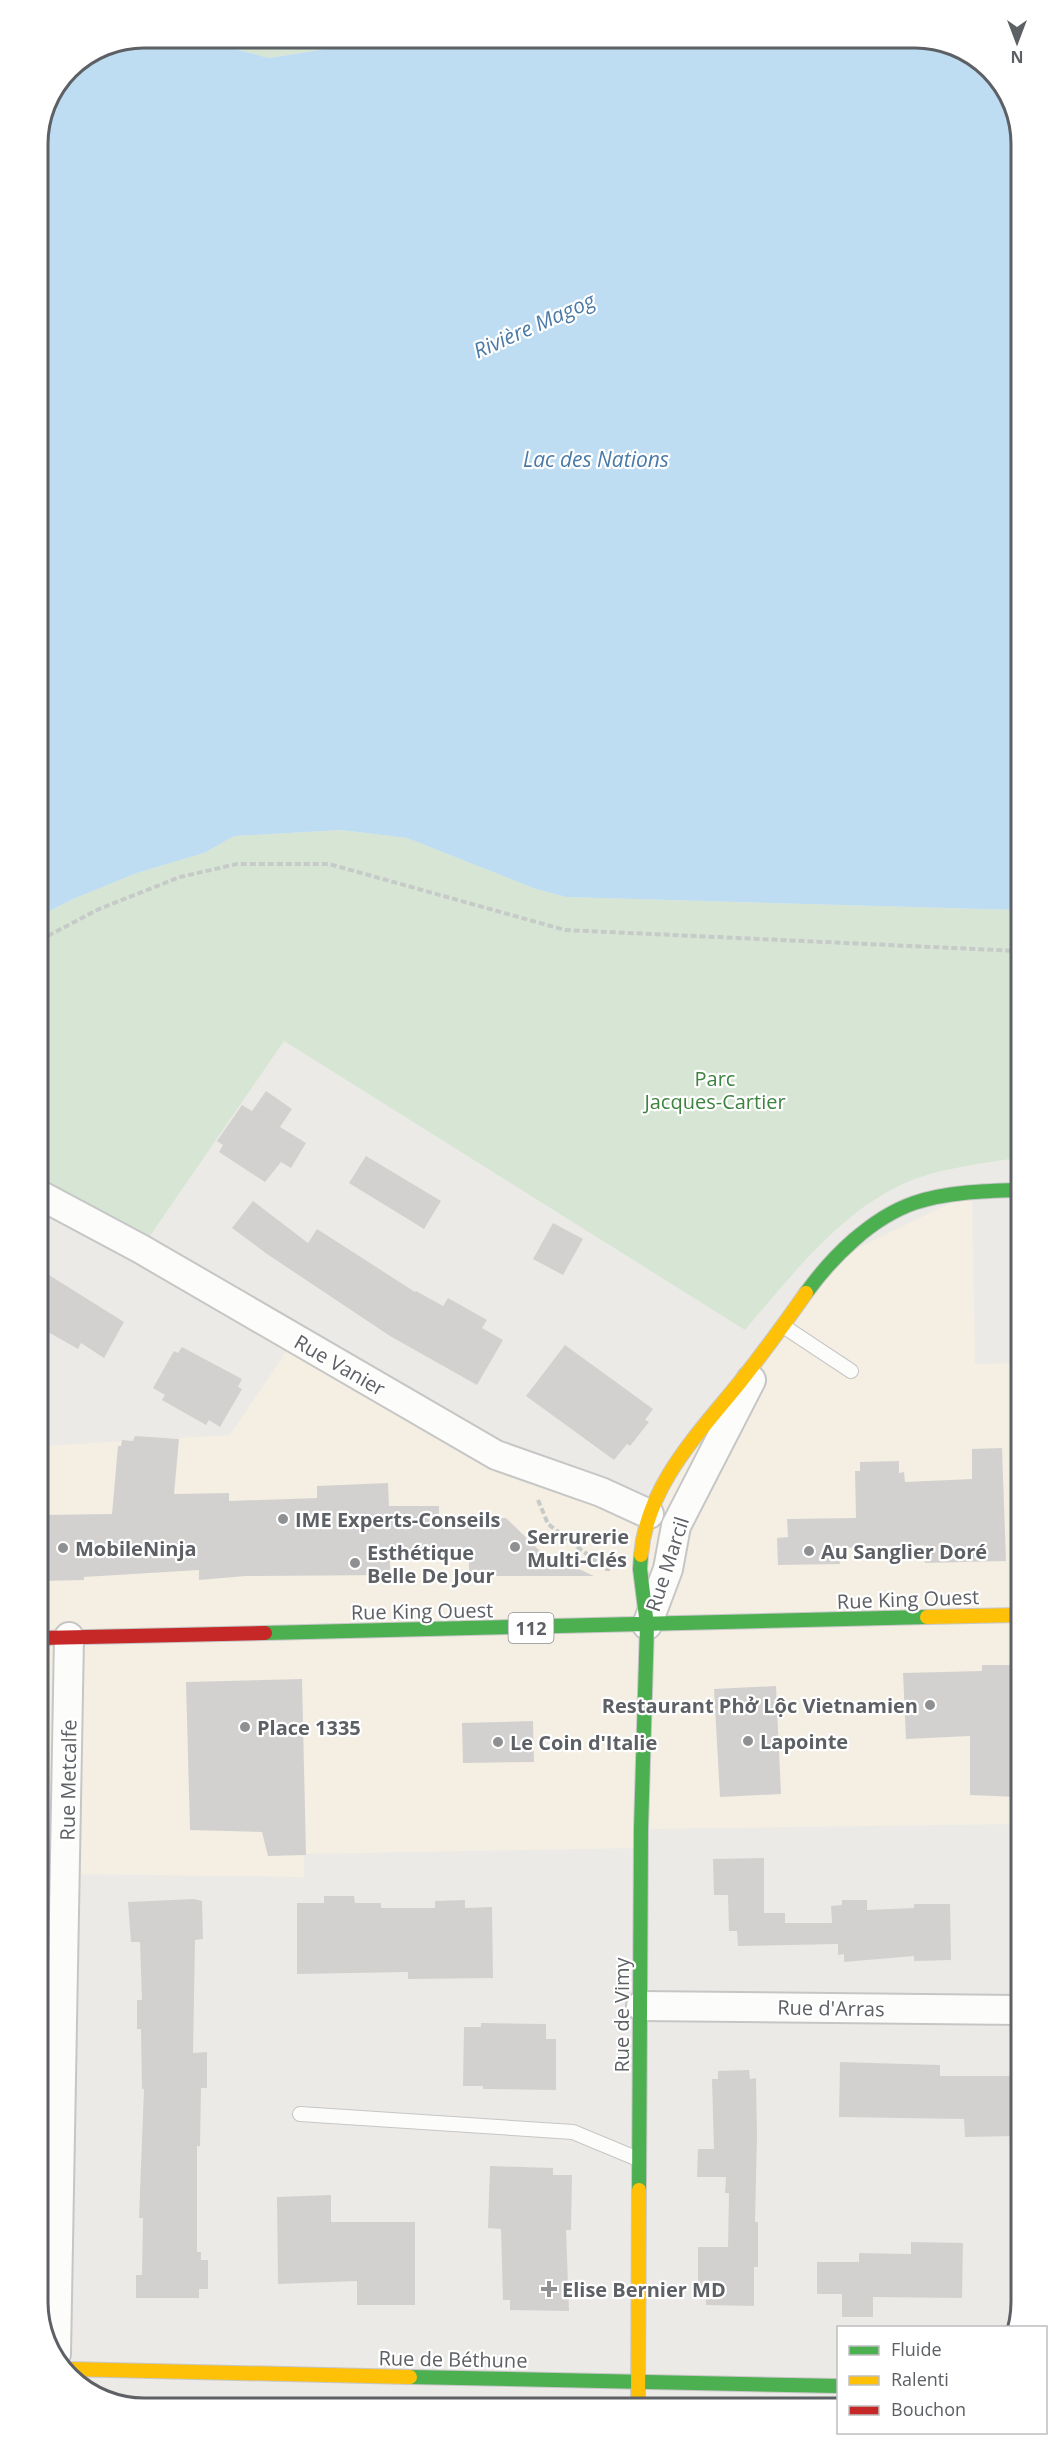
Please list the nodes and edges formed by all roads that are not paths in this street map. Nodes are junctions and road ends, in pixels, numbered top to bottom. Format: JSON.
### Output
{"nodes":[{"id":1,"x":1011,"y":1190,"type":"edge"},
{"id":2,"x":48,"y":1199,"type":"edge"},
{"id":3,"x":775,"y":1337,"type":"junction"},
{"id":4,"x":851,"y":1371,"type":"dead end"},
{"id":5,"x":649,"y":1514,"type":"junction"},
{"id":6,"x":1011,"y":1615,"type":"edge"},
{"id":7,"x":647,"y":1625,"type":"junction"},
{"id":8,"x":55,"y":1637,"type":"edge"},
{"id":9,"x":641,"y":2006,"type":"junction"},
{"id":10,"x":1011,"y":2010,"type":"edge"},
{"id":11,"x":300,"y":2114,"type":"dead end"},
{"id":12,"x":640,"y":2160,"type":"junction"},
{"id":13,"x":56,"y":2340,"type":"edge"},
{"id":14,"x":75,"y":2369,"type":"edge"},
{"id":15,"x":639,"y":2383,"type":"junction"},
{"id":16,"x":837,"y":2386,"type":"edge"},
{"id":17,"x":639,"y":2398,"type":"edge"}],
"edges":[{"from":1,"to":3,"type":"street","name":"Rue Marcil"},
{"from":2,"to":5,"type":"street","name":"Rue Vanier"},
{"from":3,"to":4,"type":"lane"},
{"from":3,"to":5,"type":"street","name":"Rue Marcil"},
{"from":3,"to":7,"type":"street","name":"Rue Marcil"},
{"from":5,"to":7,"type":"street","name":"Rue Marcil"},
{"from":6,"to":7,"type":"street","name":"Rue King Ouest","number":"112"},
{"from":7,"to":8,"type":"street","name":"Rue King Ouest","number":"112"},
{"from":7,"to":9,"type":"street","name":"Rue de Vimy"},
{"from":8,"to":13,"type":"street","name":"Rue Metcalfe"},
{"from":9,"to":10,"type":"street","name":"Rue d'Arras"},
{"from":9,"to":12,"type":"street","name":"Rue de Vimy"},
{"from":11,"to":12,"type":"lane"},
{"from":12,"to":15,"type":"street","name":"Rue de Vimy"},
{"from":14,"to":15,"type":"street","name":"Rue de Béthune"},
{"from":15,"to":16,"type":"street","name":"Rue de Béthune"},
{"from":15,"to":17,"type":"street","name":"Rue de Vimy"}]}
